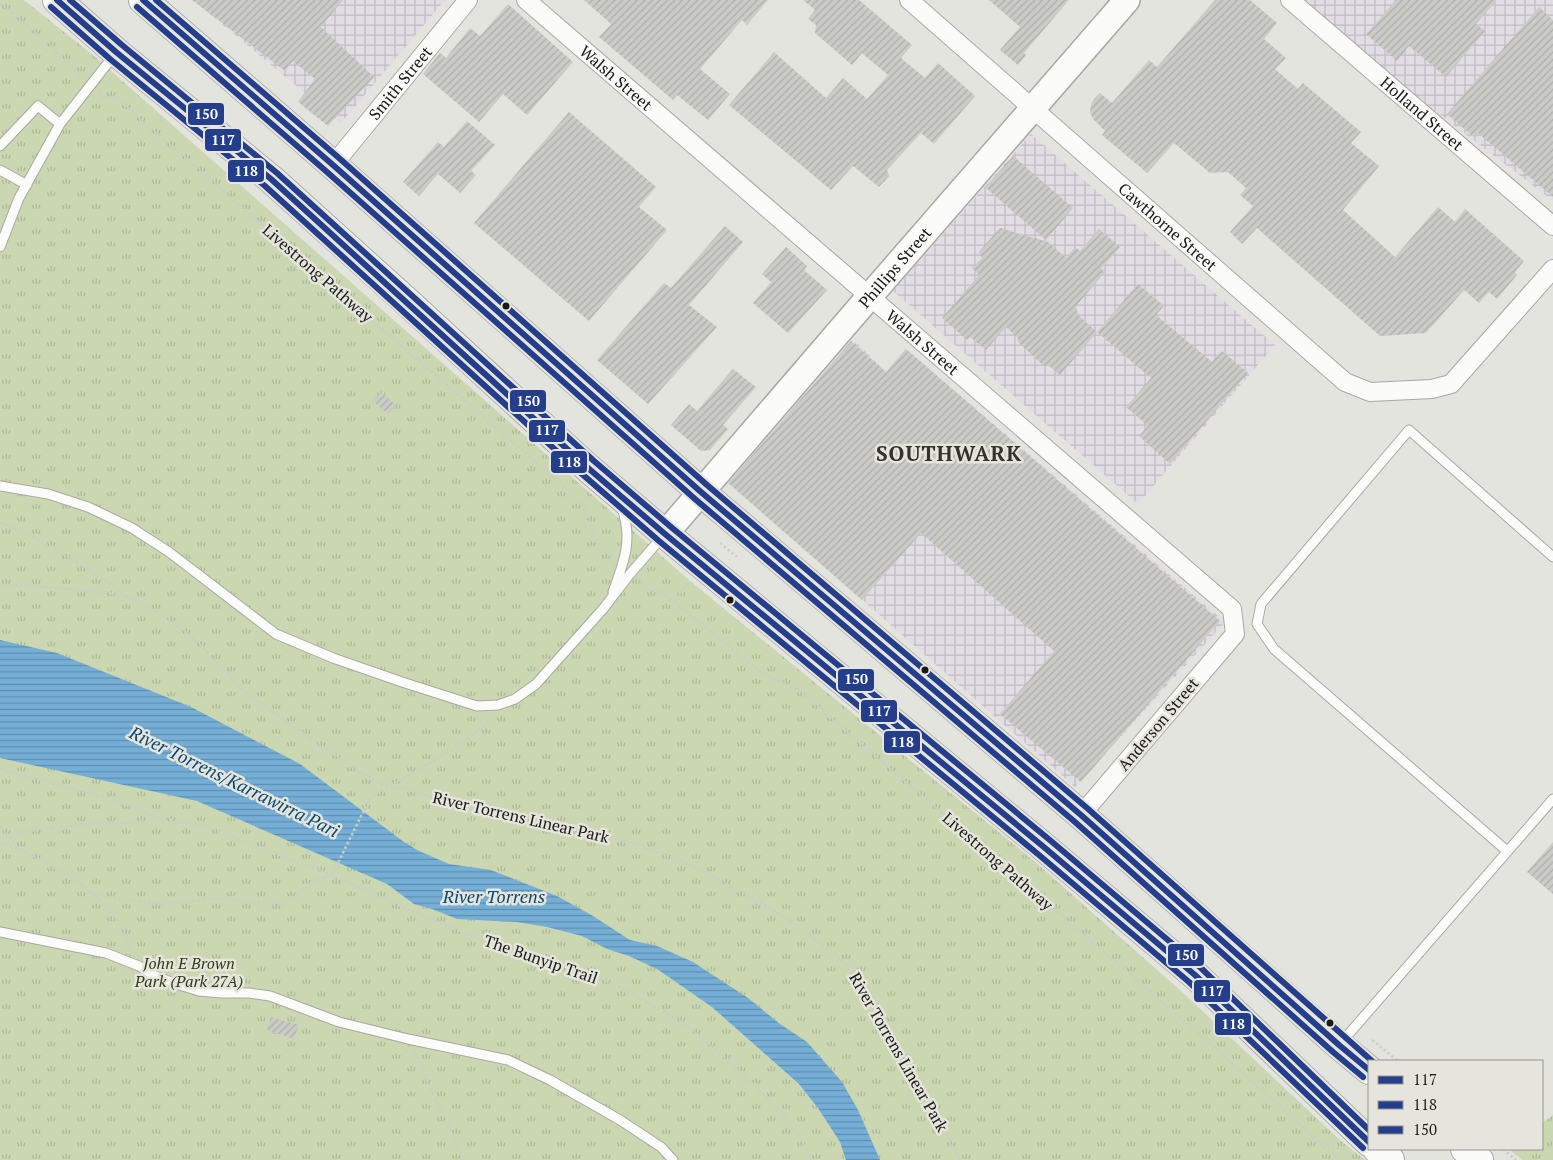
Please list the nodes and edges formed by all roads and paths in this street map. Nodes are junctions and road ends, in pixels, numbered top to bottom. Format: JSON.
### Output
{"nodes":[{"id":1,"x":57,"y":0,"type":"edge"},
{"id":2,"x":143,"y":0,"type":"edge"},
{"id":3,"x":468,"y":0,"type":"edge"},
{"id":4,"x":526,"y":0,"type":"edge"},
{"id":5,"x":909,"y":0,"type":"edge"},
{"id":6,"x":1127,"y":0,"type":"edge"},
{"id":7,"x":1290,"y":0,"type":"edge"},
{"id":8,"x":0,"y":3,"type":"edge"},
{"id":9,"x":116,"y":52,"type":"junction"},
{"id":10,"x":90,"y":85,"type":"junction"},
{"id":11,"x":1032,"y":109,"type":"junction"},
{"id":12,"x":60,"y":124,"type":"junction"},
{"id":13,"x":0,"y":146,"type":"edge"},
{"id":14,"x":333,"y":165,"type":"junction"},
{"id":15,"x":0,"y":170,"type":"edge"},
{"id":16,"x":27,"y":185,"type":"junction"},
{"id":17,"x":1553,"y":226,"type":"edge"},
{"id":18,"x":0,"y":247,"type":"edge"},
{"id":19,"x":1553,"y":270,"type":"edge"},
{"id":20,"x":869,"y":296,"type":"junction"},
{"id":21,"x":0,"y":486,"type":"edge"},
{"id":22,"x":701,"y":492,"type":"junction"},
{"id":23,"x":617,"y":493,"type":"junction"},
{"id":24,"x":0,"y":522,"type":"edge"},
{"id":25,"x":665,"y":534,"type":"junction"},
{"id":26,"x":720,"y":543,"type":"dead end"},
{"id":27,"x":737,"y":556,"type":"dead end"},
{"id":28,"x":1553,"y":557,"type":"edge"},
{"id":29,"x":617,"y":562,"type":"dead end"},
{"id":30,"x":690,"y":582,"type":"dead end"},
{"id":31,"x":642,"y":584,"type":"dead end"},
{"id":32,"x":0,"y":586,"type":"edge"},
{"id":33,"x":130,"y":598,"type":"junction"},
{"id":34,"x":674,"y":602,"type":"junction"},
{"id":35,"x":598,"y":615,"type":"junction"},
{"id":36,"x":1235,"y":634,"type":"joint"},
{"id":37,"x":498,"y":705,"type":"junction"},
{"id":38,"x":0,"y":770,"type":"edge"},
{"id":39,"x":387,"y":787,"type":"junction"},
{"id":40,"x":1553,"y":799,"type":"edge"},
{"id":41,"x":1081,"y":815,"type":"junction"},
{"id":42,"x":160,"y":818,"type":"junction"},
{"id":43,"x":0,"y":826,"type":"edge"},
{"id":44,"x":6,"y":834,"type":"junction"},
{"id":45,"x":0,"y":843,"type":"edge"},
{"id":46,"x":19,"y":849,"type":"junction"},
{"id":47,"x":1507,"y":851,"type":"junction"},
{"id":48,"x":332,"y":875,"type":"junction"},
{"id":49,"x":89,"y":892,"type":"junction"},
{"id":50,"x":0,"y":932,"type":"edge"},
{"id":51,"x":139,"y":966,"type":"junction"},
{"id":52,"x":408,"y":1039,"type":"junction"},
{"id":53,"x":1372,"y":1040,"type":"dead end"},
{"id":54,"x":1339,"y":1045,"type":"junction"},
{"id":55,"x":1397,"y":1060,"type":"edge"},
{"id":56,"x":1368,"y":1069,"type":"edge"},
{"id":57,"x":1368,"y":1141,"type":"edge"},
{"id":58,"x":1378,"y":1150,"type":"edge"},
{"id":59,"x":1466,"y":1150,"type":"edge"},
{"id":60,"x":1504,"y":1150,"type":"edge"},
{"id":61,"x":464,"y":1160,"type":"edge"},
{"id":62,"x":673,"y":1160,"type":"edge"},
{"id":63,"x":811,"y":1160,"type":"edge"},
{"id":64,"x":960,"y":1160,"type":"edge"},
{"id":65,"x":1339,"y":1160,"type":"edge"},
{"id":66,"x":1390,"y":1160,"type":"edge"},
{"id":67,"x":1479,"y":1160,"type":"edge"},
{"id":68,"x":1516,"y":1160,"type":"edge"}],
"edges":[{"from":1,"to":9,"type":"highway"},
{"from":2,"to":14,"type":"highway"},
{"from":3,"to":14,"type":"street","name":"Smith Street"},
{"from":4,"to":20,"type":"street","name":"Walsh Street"},
{"from":5,"to":11,"type":"street","name":"Cawthorne Street"},
{"from":6,"to":11,"type":"street","name":"Phillips Street"},
{"from":7,"to":17,"type":"street","name":"Holland Street"},
{"from":8,"to":10,"type":"path","name":"Livestrong Pathway"},
{"from":9,"to":10,"type":"lane"},
{"from":9,"to":23,"type":"highway"},
{"from":10,"to":12,"type":"lane"},
{"from":10,"to":29,"type":"path","name":"Livestrong Pathway"},
{"from":11,"to":19,"type":"street","name":"Cawthorne Street"},
{"from":11,"to":20,"type":"street","name":"Phillips Street"},
{"from":12,"to":13,"type":"lane"},
{"from":12,"to":16,"type":"lane"},
{"from":14,"to":22,"type":"highway"},
{"from":15,"to":16,"type":"lane"},
{"from":16,"to":18,"type":"lane"},
{"from":20,"to":22,"type":"street","name":"Phillips Street"},
{"from":20,"to":36,"type":"street","name":"Walsh Street"},
{"from":21,"to":37,"type":"lane"},
{"from":22,"to":25,"type":"street","name":"Phillips Street"},
{"from":22,"to":41,"type":"highway"},
{"from":23,"to":25,"type":"highway"},
{"from":23,"to":35,"type":"lane"},
{"from":24,"to":33,"type":"path"},
{"from":25,"to":35,"type":"lane"},
{"from":25,"to":57,"type":"highway"},
{"from":26,"to":27,"type":"path"},
{"from":28,"to":47,"type":"lane"},
{"from":30,"to":34,"type":"path"},
{"from":31,"to":34,"type":"path","name":"Livestrong Pathway"},
{"from":32,"to":33,"type":"path","name":"River Torrens Linear Park"},
{"from":33,"to":39,"type":"path","name":"River Torrens Linear Park"},
{"from":34,"to":65,"type":"path","name":"Livestrong Pathway"},
{"from":35,"to":37,"type":"lane"},
{"from":36,"to":41,"type":"street","name":"Anderson Street"},
{"from":37,"to":39,"type":"path"},
{"from":38,"to":42,"type":"path"},
{"from":39,"to":48,"type":"path"},
{"from":39,"to":64,"type":"path","name":"River Torrens Linear Park"},
{"from":40,"to":47,"type":"lane"},
{"from":41,"to":54,"type":"highway"},
{"from":42,"to":44,"type":"path"},
{"from":42,"to":48,"type":"path","name":"The Bunyip Trail"},
{"from":43,"to":44,"type":"path"},
{"from":44,"to":46,"type":"path"},
{"from":45,"to":46,"type":"path"},
{"from":46,"to":49,"type":"path"},
{"from":47,"to":54,"type":"lane"},
{"from":48,"to":49,"type":"path"},
{"from":48,"to":63,"type":"path","name":"The Bunyip Trail"},
{"from":49,"to":51,"type":"path"},
{"from":50,"to":51,"type":"lane"},
{"from":51,"to":52,"type":"lane"},
{"from":52,"to":61,"type":"path"},
{"from":52,"to":62,"type":"lane"},
{"from":53,"to":55,"type":"path"},
{"from":54,"to":56,"type":"highway"},
{"from":58,"to":66,"type":"highway"},
{"from":59,"to":67,"type":"highway"},
{"from":60,"to":68,"type":"path"}]}
